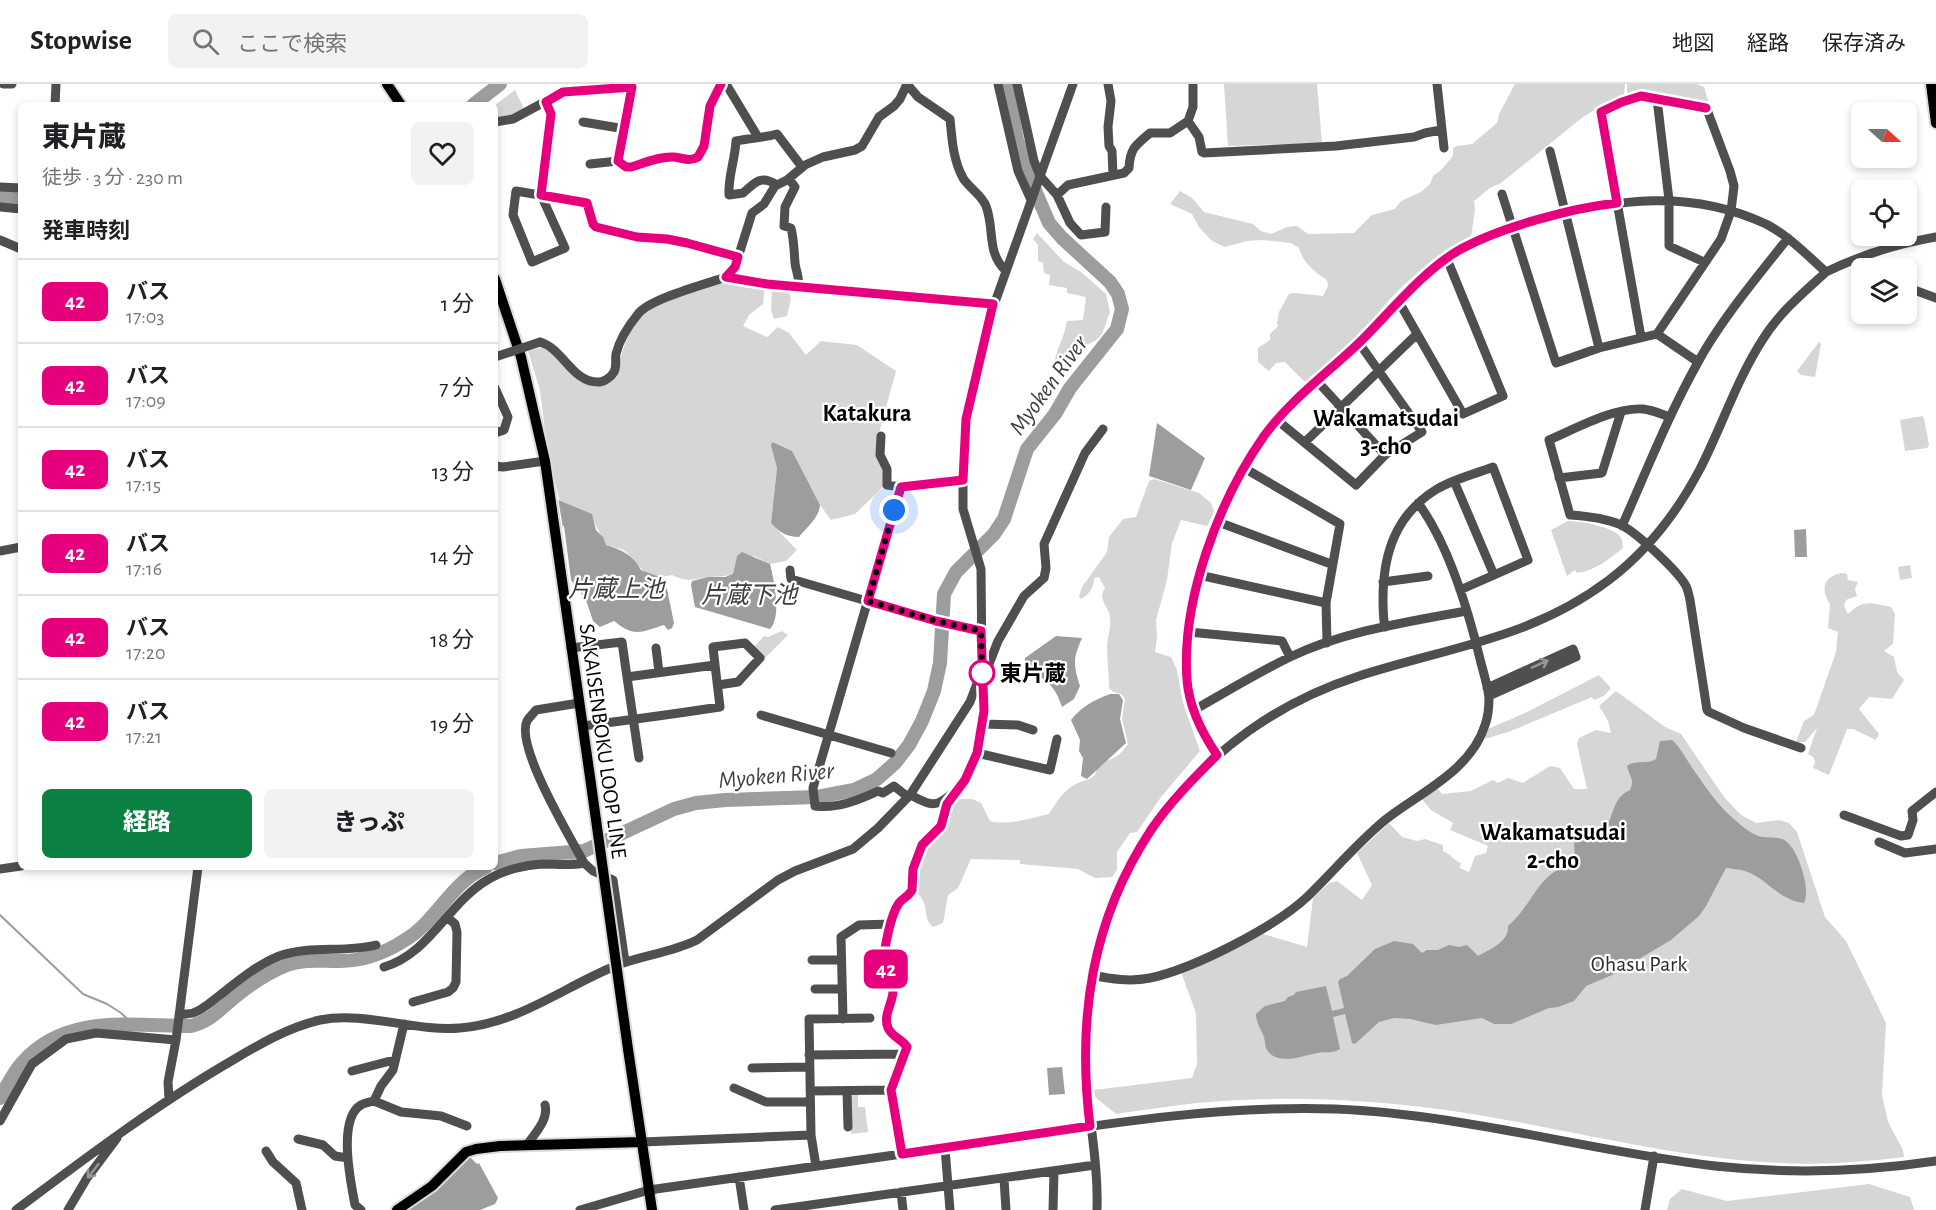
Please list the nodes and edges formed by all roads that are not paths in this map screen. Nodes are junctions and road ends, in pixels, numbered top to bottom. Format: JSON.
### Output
{"nodes":[{"id":1,"x":3,"y":84,"type":"edge"},
{"id":2,"x":12,"y":84,"type":"edge"},
{"id":3,"x":56,"y":84,"type":"edge"},
{"id":4,"x":387,"y":84,"type":"edge"},
{"id":5,"x":721,"y":84,"type":"edge"},
{"id":6,"x":726,"y":84,"type":"edge"},
{"id":7,"x":907,"y":84,"type":"edge"},
{"id":8,"x":998,"y":84,"type":"edge"},
{"id":9,"x":1017,"y":84,"type":"edge"},
{"id":10,"x":1073,"y":84,"type":"edge"},
{"id":11,"x":1108,"y":84,"type":"edge"},
{"id":12,"x":1193,"y":84,"type":"edge"},
{"id":13,"x":1437,"y":84,"type":"edge"},
{"id":14,"x":1931,"y":84,"type":"edge"},
{"id":15,"x":632,"y":86,"type":"edge"},
{"id":16,"x":1657,"y":99,"type":"junction"},
{"id":17,"x":55,"y":102,"type":"edge"},
{"id":18,"x":399,"y":102,"type":"edge"},
{"id":19,"x":546,"y":102,"type":"junction"},
{"id":20,"x":1188,"y":121,"type":"junction"},
{"id":21,"x":498,"y":122,"type":"edge"},
{"id":22,"x":583,"y":122,"type":"dead end"},
{"id":23,"x":1936,"y":123,"type":"edge"},
{"id":24,"x":626,"y":129,"type":"junction"},
{"id":25,"x":1442,"y":130,"type":"junction"},
{"id":26,"x":758,"y":137,"type":"junction"},
{"id":27,"x":1444,"y":148,"type":"dead end"},
{"id":28,"x":1550,"y":151,"type":"dead end"},
{"id":29,"x":618,"y":161,"type":"junction"},
{"id":30,"x":590,"y":164,"type":"dead end"},
{"id":31,"x":802,"y":167,"type":"junction"},
{"id":32,"x":1113,"y":175,"type":"junction"},
{"id":33,"x":1040,"y":177,"type":"junction"},
{"id":34,"x":789,"y":178,"type":"junction"},
{"id":35,"x":777,"y":185,"type":"junction"},
{"id":36,"x":0,"y":187,"type":"edge"},
{"id":37,"x":18,"y":188,"type":"edge"},
{"id":38,"x":1502,"y":194,"type":"dead end"},
{"id":39,"x":541,"y":195,"type":"junction"},
{"id":40,"x":1057,"y":195,"type":"junction"},
{"id":41,"x":1031,"y":199,"type":"junction"},
{"id":42,"x":1669,"y":200,"type":"junction"},
{"id":43,"x":1617,"y":203,"type":"junction"},
{"id":44,"x":0,"y":207,"type":"edge"},
{"id":45,"x":1106,"y":207,"type":"dead end"},
{"id":46,"x":18,"y":209,"type":"edge"},
{"id":47,"x":1731,"y":211,"type":"junction"},
{"id":48,"x":1565,"y":213,"type":"junction"},
{"id":49,"x":1513,"y":228,"type":"junction"},
{"id":50,"x":1936,"y":237,"type":"edge"},
{"id":51,"x":1788,"y":238,"type":"junction"},
{"id":52,"x":0,"y":240,"type":"edge"},
{"id":53,"x":18,"y":248,"type":"edge"},
{"id":54,"x":1866,"y":255,"type":"junction"},
{"id":55,"x":738,"y":257,"type":"junction"},
{"id":56,"x":1867,"y":258,"type":"edge"},
{"id":57,"x":1447,"y":259,"type":"junction"},
{"id":58,"x":1704,"y":262,"type":"junction"},
{"id":59,"x":1006,"y":271,"type":"junction"},
{"id":60,"x":1826,"y":272,"type":"junction"},
{"id":61,"x":726,"y":277,"type":"junction"},
{"id":62,"x":798,"y":287,"type":"junction"},
{"id":63,"x":1917,"y":291,"type":"edge"},
{"id":64,"x":498,"y":294,"type":"edge"},
{"id":65,"x":1936,"y":298,"type":"edge"},
{"id":66,"x":1399,"y":302,"type":"junction"},
{"id":67,"x":993,"y":304,"type":"junction"},
{"id":68,"x":1416,"y":334,"type":"junction"},
{"id":69,"x":1657,"y":334,"type":"junction"},
{"id":70,"x":1641,"y":338,"type":"junction"},
{"id":71,"x":1359,"y":343,"type":"junction"},
{"id":72,"x":1599,"y":348,"type":"junction"},
{"id":73,"x":498,"y":356,"type":"edge"},
{"id":74,"x":1698,"y":362,"type":"junction"},
{"id":75,"x":1380,"y":370,"type":"junction"},
{"id":76,"x":1317,"y":381,"type":"junction"},
{"id":77,"x":498,"y":395,"type":"edge"},
{"id":78,"x":1341,"y":406,"type":"junction"},
{"id":79,"x":1621,"y":412,"type":"junction"},
{"id":80,"x":1670,"y":417,"type":"junction"},
{"id":81,"x":1277,"y":420,"type":"junction"},
{"id":82,"x":1103,"y":429,"type":"dead end"},
{"id":83,"x":498,"y":432,"type":"edge"},
{"id":84,"x":881,"y":436,"type":"dead end"},
{"id":85,"x":1305,"y":442,"type":"junction"},
{"id":86,"x":1385,"y":455,"type":"junction"},
{"id":87,"x":545,"y":465,"type":"junction"},
{"id":88,"x":498,"y":466,"type":"edge"},
{"id":89,"x":1244,"y":468,"type":"junction"},
{"id":90,"x":1560,"y":478,"type":"junction"},
{"id":91,"x":963,"y":480,"type":"junction"},
{"id":92,"x":1454,"y":481,"type":"junction"},
{"id":93,"x":901,"y":487,"type":"junction"},
{"id":94,"x":1418,"y":503,"type":"junction"},
{"id":95,"x":1218,"y":522,"type":"junction"},
{"id":96,"x":1623,"y":526,"type":"junction"},
{"id":97,"x":1646,"y":545,"type":"junction"},
{"id":98,"x":18,"y":548,"type":"edge"},
{"id":99,"x":0,"y":551,"type":"edge"},
{"id":100,"x":1332,"y":564,"type":"junction"},
{"id":101,"x":790,"y":570,"type":"dead end"},
{"id":102,"x":1200,"y":575,"type":"junction"},
{"id":103,"x":1494,"y":575,"type":"junction"},
{"id":104,"x":1428,"y":576,"type":"dead end"},
{"id":105,"x":1383,"y":582,"type":"junction"},
{"id":106,"x":1460,"y":590,"type":"junction"},
{"id":107,"x":868,"y":601,"type":"junction"},
{"id":108,"x":1326,"y":603,"type":"junction"},
{"id":109,"x":1466,"y":611,"type":"junction"},
{"id":110,"x":1385,"y":627,"type":"junction"},
{"id":111,"x":981,"y":631,"type":"junction"},
{"id":112,"x":1189,"y":632,"type":"junction"},
{"id":113,"x":1327,"y":642,"type":"junction"},
{"id":114,"x":1476,"y":645,"type":"junction"},
{"id":115,"x":571,"y":648,"type":"junction"},
{"id":116,"x":656,"y":648,"type":"dead end"},
{"id":117,"x":1290,"y":657,"type":"junction"},
{"id":118,"x":715,"y":665,"type":"junction"},
{"id":119,"x":982,"y":669,"type":"junction"},
{"id":120,"x":659,"y":672,"type":"junction"},
{"id":121,"x":627,"y":677,"type":"junction"},
{"id":122,"x":718,"y":685,"type":"junction"},
{"id":123,"x":1488,"y":692,"type":"junction"},
{"id":124,"x":579,"y":703,"type":"junction"},
{"id":125,"x":1194,"y":710,"type":"junction"},
{"id":126,"x":672,"y":714,"type":"junction"},
{"id":127,"x":761,"y":714,"type":"dead end"},
{"id":128,"x":633,"y":719,"type":"junction"},
{"id":129,"x":983,"y":724,"type":"junction"},
{"id":130,"x":583,"y":726,"type":"junction"},
{"id":131,"x":674,"y":726,"type":"dead end"},
{"id":132,"x":1033,"y":730,"type":"dead end"},
{"id":133,"x":828,"y":734,"type":"junction"},
{"id":134,"x":1057,"y":739,"type":"dead end"},
{"id":135,"x":1801,"y":747,"type":"dead end"},
{"id":136,"x":891,"y":753,"type":"dead end"},
{"id":137,"x":977,"y":753,"type":"junction"},
{"id":138,"x":1217,"y":755,"type":"junction"},
{"id":139,"x":639,"y":758,"type":"dead end"},
{"id":140,"x":960,"y":786,"type":"junction"},
{"id":141,"x":1936,"y":792,"type":"edge"},
{"id":142,"x":909,"y":796,"type":"junction"},
{"id":143,"x":1844,"y":814,"type":"dead end"},
{"id":144,"x":1879,"y":842,"type":"dead end"},
{"id":145,"x":1936,"y":849,"type":"edge"},
{"id":146,"x":584,"y":863,"type":"junction"},
{"id":147,"x":18,"y":866,"type":"edge"},
{"id":148,"x":0,"y":869,"type":"edge"},
{"id":149,"x":198,"y":870,"type":"edge"},
{"id":150,"x":448,"y":918,"type":"junction"},
{"id":151,"x":891,"y":924,"type":"junction"},
{"id":152,"x":376,"y":945,"type":"dead end"},
{"id":153,"x":812,"y":960,"type":"dead end"},
{"id":154,"x":842,"y":960,"type":"junction"},
{"id":155,"x":625,"y":962,"type":"junction"},
{"id":156,"x":384,"y":967,"type":"dead end"},
{"id":157,"x":1092,"y":975,"type":"junction"},
{"id":158,"x":815,"y":989,"type":"dead end"},
{"id":159,"x":842,"y":989,"type":"junction"},
{"id":160,"x":413,"y":1002,"type":"dead end"},
{"id":161,"x":179,"y":1015,"type":"junction"},
{"id":162,"x":870,"y":1018,"type":"dead end"},
{"id":163,"x":843,"y":1019,"type":"junction"},
{"id":164,"x":404,"y":1024,"type":"junction"},
{"id":165,"x":176,"y":1040,"type":"junction"},
{"id":166,"x":905,"y":1054,"type":"junction"},
{"id":167,"x":810,"y":1055,"type":"junction"},
{"id":168,"x":394,"y":1060,"type":"junction"},
{"id":169,"x":810,"y":1067,"type":"junction"},
{"id":170,"x":752,"y":1068,"type":"dead end"},
{"id":171,"x":352,"y":1071,"type":"dead end"},
{"id":172,"x":734,"y":1088,"type":"dead end"},
{"id":173,"x":848,"y":1090,"type":"junction"},
{"id":174,"x":891,"y":1090,"type":"junction"},
{"id":175,"x":810,"y":1091,"type":"junction"},
{"id":176,"x":169,"y":1099,"type":"junction"},
{"id":177,"x":374,"y":1101,"type":"junction"},
{"id":178,"x":810,"y":1102,"type":"junction"},
{"id":179,"x":545,"y":1105,"type":"dead end"},
{"id":180,"x":0,"y":1121,"type":"edge"},
{"id":181,"x":467,"y":1126,"type":"dead end"},
{"id":182,"x":1090,"y":1126,"type":"junction"},
{"id":183,"x":848,"y":1127,"type":"dead end"},
{"id":184,"x":120,"y":1134,"type":"junction"},
{"id":185,"x":810,"y":1135,"type":"junction"},
{"id":186,"x":298,"y":1139,"type":"dead end"},
{"id":187,"x":642,"y":1142,"type":"junction"},
{"id":188,"x":526,"y":1145,"type":"junction"},
{"id":189,"x":945,"y":1148,"type":"junction"},
{"id":190,"x":266,"y":1151,"type":"dead end"},
{"id":191,"x":902,"y":1154,"type":"junction"},
{"id":192,"x":1654,"y":1156,"type":"junction"},
{"id":193,"x":348,"y":1158,"type":"junction"},
{"id":194,"x":1936,"y":1161,"type":"edge"},
{"id":195,"x":1095,"y":1165,"type":"junction"},
{"id":196,"x":816,"y":1166,"type":"junction"},
{"id":197,"x":1054,"y":1172,"type":"junction"},
{"id":198,"x":739,"y":1177,"type":"junction"},
{"id":199,"x":1004,"y":1179,"type":"junction"},
{"id":200,"x":949,"y":1186,"type":"junction"},
{"id":201,"x":649,"y":1190,"type":"junction"},
{"id":202,"x":901,"y":1192,"type":"junction"},
{"id":203,"x":852,"y":1200,"type":"junction"},
{"id":204,"x":801,"y":1208,"type":"edge"},
{"id":205,"x":16,"y":1210,"type":"edge"},
{"id":206,"x":68,"y":1210,"type":"edge"},
{"id":207,"x":302,"y":1210,"type":"edge"},
{"id":208,"x":360,"y":1210,"type":"edge"},
{"id":209,"x":397,"y":1210,"type":"edge"},
{"id":210,"x":580,"y":1210,"type":"edge"},
{"id":211,"x":652,"y":1210,"type":"edge"},
{"id":212,"x":744,"y":1210,"type":"edge"},
{"id":213,"x":775,"y":1210,"type":"edge"},
{"id":214,"x":854,"y":1210,"type":"edge"},
{"id":215,"x":903,"y":1210,"type":"edge"},
{"id":216,"x":950,"y":1210,"type":"edge"},
{"id":217,"x":1006,"y":1210,"type":"edge"},
{"id":218,"x":1053,"y":1210,"type":"edge"},
{"id":219,"x":1097,"y":1210,"type":"edge"},
{"id":220,"x":1646,"y":1210,"type":"edge"}],
"edges":[{"from":1,"to":2,"type":"street"},
{"from":3,"to":17,"type":"street"},
{"from":4,"to":18,"type":"main road"},
{"from":5,"to":29,"type":"street"},
{"from":6,"to":26,"type":"street"},
{"from":7,"to":31,"type":"street"},
{"from":7,"to":59,"type":"street"},
{"from":8,"to":41,"type":"street"},
{"from":9,"to":33,"type":"street"},
{"from":10,"to":33,"type":"street"},
{"from":11,"to":32,"type":"street"},
{"from":12,"to":20,"type":"street"},
{"from":13,"to":25,"type":"street"},
{"from":14,"to":23,"type":"main road"},
{"from":15,"to":19,"type":"street"},
{"from":15,"to":24,"type":"street"},
{"from":16,"to":42,"type":"street"},
{"from":16,"to":43,"type":"street"},
{"from":16,"to":47,"type":"street"},
{"from":19,"to":21,"type":"street"},
{"from":19,"to":39,"type":"street"},
{"from":20,"to":25,"type":"street"},
{"from":20,"to":32,"type":"street"},
{"from":22,"to":24,"type":"street"},
{"from":24,"to":29,"type":"street"},
{"from":25,"to":27,"type":"street"},
{"from":26,"to":31,"type":"street"},
{"from":26,"to":35,"type":"street"},
{"from":28,"to":48,"type":"street"},
{"from":29,"to":30,"type":"street"},
{"from":31,"to":34,"type":"street"},
{"from":32,"to":40,"type":"street"},
{"from":33,"to":40,"type":"street"},
{"from":33,"to":41,"type":"street"},
{"from":34,"to":35,"type":"street"},
{"from":34,"to":62,"type":"street"},
{"from":35,"to":55,"type":"street"},
{"from":36,"to":37,"type":"street"},
{"from":38,"to":49,"type":"street"},
{"from":39,"to":39,"type":"street"},
{"from":39,"to":55,"type":"street"},
{"from":40,"to":45,"type":"street"},
{"from":41,"to":59,"type":"street"},
{"from":42,"to":43,"type":"street"},
{"from":42,"to":47,"type":"street"},
{"from":42,"to":58,"type":"street"},
{"from":43,"to":48,"type":"street"},
{"from":43,"to":70,"type":"street"},
{"from":44,"to":46,"type":"street"},
{"from":47,"to":51,"type":"street"},
{"from":47,"to":58,"type":"street"},
{"from":48,"to":49,"type":"street"},
{"from":48,"to":72,"type":"street"},
{"from":49,"to":57,"type":"street"},
{"from":49,"to":72,"type":"street"},
{"from":50,"to":54,"type":"street"},
{"from":51,"to":60,"type":"street"},
{"from":51,"to":74,"type":"street"},
{"from":52,"to":53,"type":"street"},
{"from":54,"to":56,"type":"street"},
{"from":54,"to":60,"type":"street"},
{"from":55,"to":61,"type":"street"},
{"from":57,"to":66,"type":"street"},
{"from":57,"to":68,"type":"street"},
{"from":58,"to":69,"type":"street"},
{"from":59,"to":67,"type":"street"},
{"from":60,"to":97,"type":"street"},
{"from":61,"to":62,"type":"street"},
{"from":61,"to":73,"type":"street","bridge":true},
{"from":62,"to":67,"type":"street"},
{"from":63,"to":65,"type":"street"},
{"from":64,"to":87,"type":"main road","name":"SAKAISENBOKU LOOP LINE"},
{"from":66,"to":68,"type":"street"},
{"from":66,"to":71,"type":"street"},
{"from":67,"to":91,"type":"street"},
{"from":68,"to":75,"type":"street"},
{"from":69,"to":70,"type":"street"},
{"from":69,"to":74,"type":"street"},
{"from":70,"to":72,"type":"street"},
{"from":71,"to":75,"type":"street"},
{"from":71,"to":76,"type":"street"},
{"from":74,"to":80,"type":"street"},
{"from":75,"to":78,"type":"street"},
{"from":75,"to":86,"type":"street"},
{"from":76,"to":78,"type":"street"},
{"from":76,"to":81,"type":"street"},
{"from":77,"to":83,"type":"street"},
{"from":78,"to":85,"type":"street"},
{"from":78,"to":86,"type":"street"},
{"from":79,"to":80,"type":"street"},
{"from":79,"to":90,"type":"street"},
{"from":79,"to":90,"type":"street"},
{"from":80,"to":96,"type":"street"},
{"from":81,"to":85,"type":"street"},
{"from":81,"to":89,"type":"street"},
{"from":82,"to":119,"type":"street"},
{"from":84,"to":93,"type":"street"},
{"from":85,"to":86,"type":"street"},
{"from":87,"to":88,"type":"street"},
{"from":87,"to":115,"type":"main road","name":"SAKAISENBOKU LOOP LINE"},
{"from":89,"to":95,"type":"street"},
{"from":89,"to":100,"type":"street"},
{"from":90,"to":96,"type":"street"},
{"from":91,"to":93,"type":"street"},
{"from":91,"to":111,"type":"street"},
{"from":92,"to":94,"type":"street"},
{"from":92,"to":103,"type":"street"},
{"from":92,"to":103,"type":"street"},
{"from":93,"to":107,"type":"street"},
{"from":94,"to":105,"type":"street"},
{"from":94,"to":106,"type":"street"},
{"from":95,"to":100,"type":"street"},
{"from":95,"to":102,"type":"street"},
{"from":96,"to":97,"type":"street"},
{"from":97,"to":114,"type":"street"},
{"from":97,"to":135,"type":"street"},
{"from":98,"to":99,"type":"street"},
{"from":100,"to":108,"type":"street"},
{"from":101,"to":107,"type":"street"},
{"from":102,"to":108,"type":"street"},
{"from":102,"to":112,"type":"street"},
{"from":103,"to":106,"type":"street"},
{"from":104,"to":105,"type":"street"},
{"from":105,"to":110,"type":"street"},
{"from":106,"to":109,"type":"street"},
{"from":107,"to":111,"type":"street"},
{"from":107,"to":133,"type":"street"},
{"from":108,"to":113,"type":"street"},
{"from":109,"to":110,"type":"street"},
{"from":109,"to":114,"type":"street"},
{"from":110,"to":113,"type":"street"},
{"from":111,"to":119,"type":"street"},
{"from":112,"to":117,"type":"street"},
{"from":112,"to":125,"type":"street"},
{"from":113,"to":117,"type":"street"},
{"from":114,"to":123,"type":"street"},
{"from":114,"to":138,"type":"street"},
{"from":115,"to":121,"type":"street"},
{"from":115,"to":124,"type":"main road","name":"SAKAISENBOKU LOOP LINE"},
{"from":116,"to":120,"type":"street"},
{"from":117,"to":125,"type":"street"},
{"from":118,"to":120,"type":"street"},
{"from":118,"to":122,"type":"street"},
{"from":118,"to":122,"type":"street"},
{"from":119,"to":129,"type":"street"},
{"from":119,"to":142,"type":"street"},
{"from":120,"to":121,"type":"street"},
{"from":121,"to":128,"type":"street"},
{"from":122,"to":126,"type":"street"},
{"from":123,"to":123,"type":"street","one_way":true},
{"from":123,"to":157,"type":"street"},
{"from":124,"to":130,"type":"main road","name":"SAKAISENBOKU LOOP LINE"},
{"from":124,"to":146,"type":"street"},
{"from":125,"to":138,"type":"street"},
{"from":126,"to":128,"type":"street"},
{"from":126,"to":131,"type":"street"},
{"from":127,"to":133,"type":"street"},
{"from":128,"to":130,"type":"street"},
{"from":128,"to":139,"type":"street"},
{"from":129,"to":132,"type":"street"},
{"from":129,"to":137,"type":"street"},
{"from":130,"to":187,"type":"main road","name":"SAKAISENBOKU LOOP LINE","bridge":true},
{"from":133,"to":136,"type":"street"},
{"from":133,"to":142,"type":"street"},
{"from":134,"to":137,"type":"street"},
{"from":137,"to":140,"type":"street"},
{"from":138,"to":157,"type":"street"},
{"from":140,"to":142,"type":"street"},
{"from":140,"to":151,"type":"street"},
{"from":141,"to":143,"type":"street"},
{"from":142,"to":155,"type":"street"},
{"from":144,"to":145,"type":"street"},
{"from":146,"to":150,"type":"street"},
{"from":146,"to":155,"type":"street"},
{"from":147,"to":148,"type":"street"},
{"from":149,"to":161,"type":"street"},
{"from":150,"to":156,"type":"street"},
{"from":150,"to":160,"type":"street"},
{"from":151,"to":154,"type":"street"},
{"from":151,"to":166,"type":"street"},
{"from":152,"to":161,"type":"street"},
{"from":153,"to":154,"type":"street"},
{"from":154,"to":159,"type":"street"},
{"from":155,"to":164,"type":"street"},
{"from":157,"to":182,"type":"street"},
{"from":158,"to":159,"type":"street"},
{"from":159,"to":163,"type":"street"},
{"from":161,"to":165,"type":"street"},
{"from":162,"to":163,"type":"street"},
{"from":163,"to":167,"type":"street"},
{"from":164,"to":168,"type":"street"},
{"from":164,"to":176,"type":"street"},
{"from":165,"to":176,"type":"street"},
{"from":165,"to":180,"type":"street"},
{"from":166,"to":167,"type":"street"},
{"from":166,"to":174,"type":"street"},
{"from":167,"to":169,"type":"street"},
{"from":168,"to":171,"type":"street"},
{"from":168,"to":177,"type":"street"},
{"from":169,"to":170,"type":"street"},
{"from":169,"to":175,"type":"street"},
{"from":172,"to":178,"type":"street"},
{"from":173,"to":174,"type":"street"},
{"from":173,"to":175,"type":"street"},
{"from":173,"to":183,"type":"street"},
{"from":174,"to":191,"type":"street"},
{"from":175,"to":178,"type":"street"},
{"from":176,"to":184,"type":"street"},
{"from":177,"to":181,"type":"street"},
{"from":177,"to":193,"type":"street"},
{"from":178,"to":185,"type":"street"},
{"from":179,"to":188,"type":"street"},
{"from":182,"to":189,"type":"street"},
{"from":182,"to":192,"type":"street"},
{"from":182,"to":195,"type":"street"},
{"from":184,"to":205,"type":"street"},
{"from":184,"to":206,"type":"street","one_way":true},
{"from":185,"to":187,"type":"street"},
{"from":185,"to":196,"type":"street"},
{"from":186,"to":193,"type":"street"},
{"from":187,"to":188,"type":"main road"},
{"from":187,"to":201,"type":"main road","name":"SAKAISENBOKU LOOP LINE"},
{"from":188,"to":209,"type":"main road"},
{"from":189,"to":191,"type":"street"},
{"from":189,"to":200,"type":"street"},
{"from":190,"to":207,"type":"street"},
{"from":191,"to":196,"type":"street"},
{"from":192,"to":194,"type":"street"},
{"from":192,"to":220,"type":"street"},
{"from":193,"to":208,"type":"street"},
{"from":195,"to":197,"type":"street"},
{"from":195,"to":219,"type":"street"},
{"from":196,"to":198,"type":"street"},
{"from":197,"to":199,"type":"street"},
{"from":197,"to":218,"type":"street"},
{"from":198,"to":201,"type":"street"},
{"from":198,"to":212,"type":"street"},
{"from":199,"to":200,"type":"street"},
{"from":199,"to":217,"type":"street"},
{"from":200,"to":202,"type":"street"},
{"from":200,"to":216,"type":"street"},
{"from":201,"to":210,"type":"street"},
{"from":201,"to":211,"type":"main road","name":"SAKAISENBOKU LOOP LINE"},
{"from":202,"to":203,"type":"street"},
{"from":202,"to":215,"type":"street"},
{"from":203,"to":204,"type":"street"},
{"from":203,"to":214,"type":"street"},
{"from":204,"to":213,"type":"street"}]}
